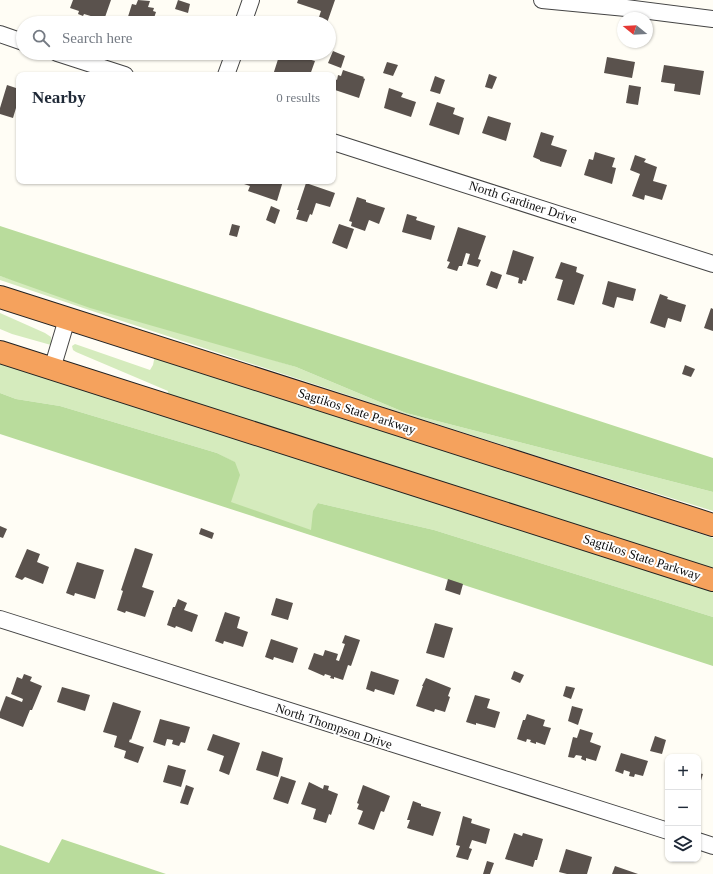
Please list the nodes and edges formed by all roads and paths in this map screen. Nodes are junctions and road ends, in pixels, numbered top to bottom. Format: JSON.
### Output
{"nodes":[{"id":1,"x":251,"y":0,"type":"edge"},
{"id":2,"x":542,"y":0,"type":"edge"},
{"id":3,"x":245,"y":16,"type":"edge"},
{"id":4,"x":713,"y":19,"type":"edge"},
{"id":5,"x":0,"y":34,"type":"edge"},
{"id":6,"x":16,"y":40,"type":"edge"},
{"id":7,"x":79,"y":60,"type":"edge"},
{"id":8,"x":231,"y":60,"type":"edge"},
{"id":9,"x":116,"y":72,"type":"edge"},
{"id":10,"x":227,"y":72,"type":"edge"},
{"id":11,"x":336,"y":143,"type":"edge"},
{"id":12,"x":713,"y":264,"type":"edge"},
{"id":13,"x":0,"y":297,"type":"edge"},
{"id":14,"x":67,"y":319,"type":"junction"},
{"id":15,"x":0,"y":352,"type":"edge"},
{"id":16,"x":52,"y":369,"type":"junction"},
{"id":17,"x":713,"y":525,"type":"edge"},
{"id":18,"x":713,"y":580,"type":"edge"},
{"id":19,"x":0,"y":619,"type":"edge"},
{"id":20,"x":665,"y":830,"type":"edge"},
{"id":21,"x":701,"y":842,"type":"edge"},
{"id":22,"x":713,"y":846,"type":"edge"}],
"edges":[{"from":1,"to":3,"type":"street"},
{"from":2,"to":4,"type":"street"},
{"from":5,"to":6,"type":"street"},
{"from":7,"to":9,"type":"street"},
{"from":8,"to":10,"type":"street"},
{"from":11,"to":12,"type":"street","name":"North Gardiner Drive"},
{"from":13,"to":14,"type":"highway","name":"Sagtikos State Parkway"},
{"from":14,"to":16,"type":"street"},
{"from":14,"to":17,"type":"highway","name":"Sagtikos State Parkway"},
{"from":15,"to":16,"type":"highway","name":"Sagtikos State Parkway"},
{"from":16,"to":18,"type":"highway","name":"Sagtikos State Parkway"},
{"from":19,"to":20,"type":"street","name":"North Thompson Drive"},
{"from":21,"to":22,"type":"street"}]}
